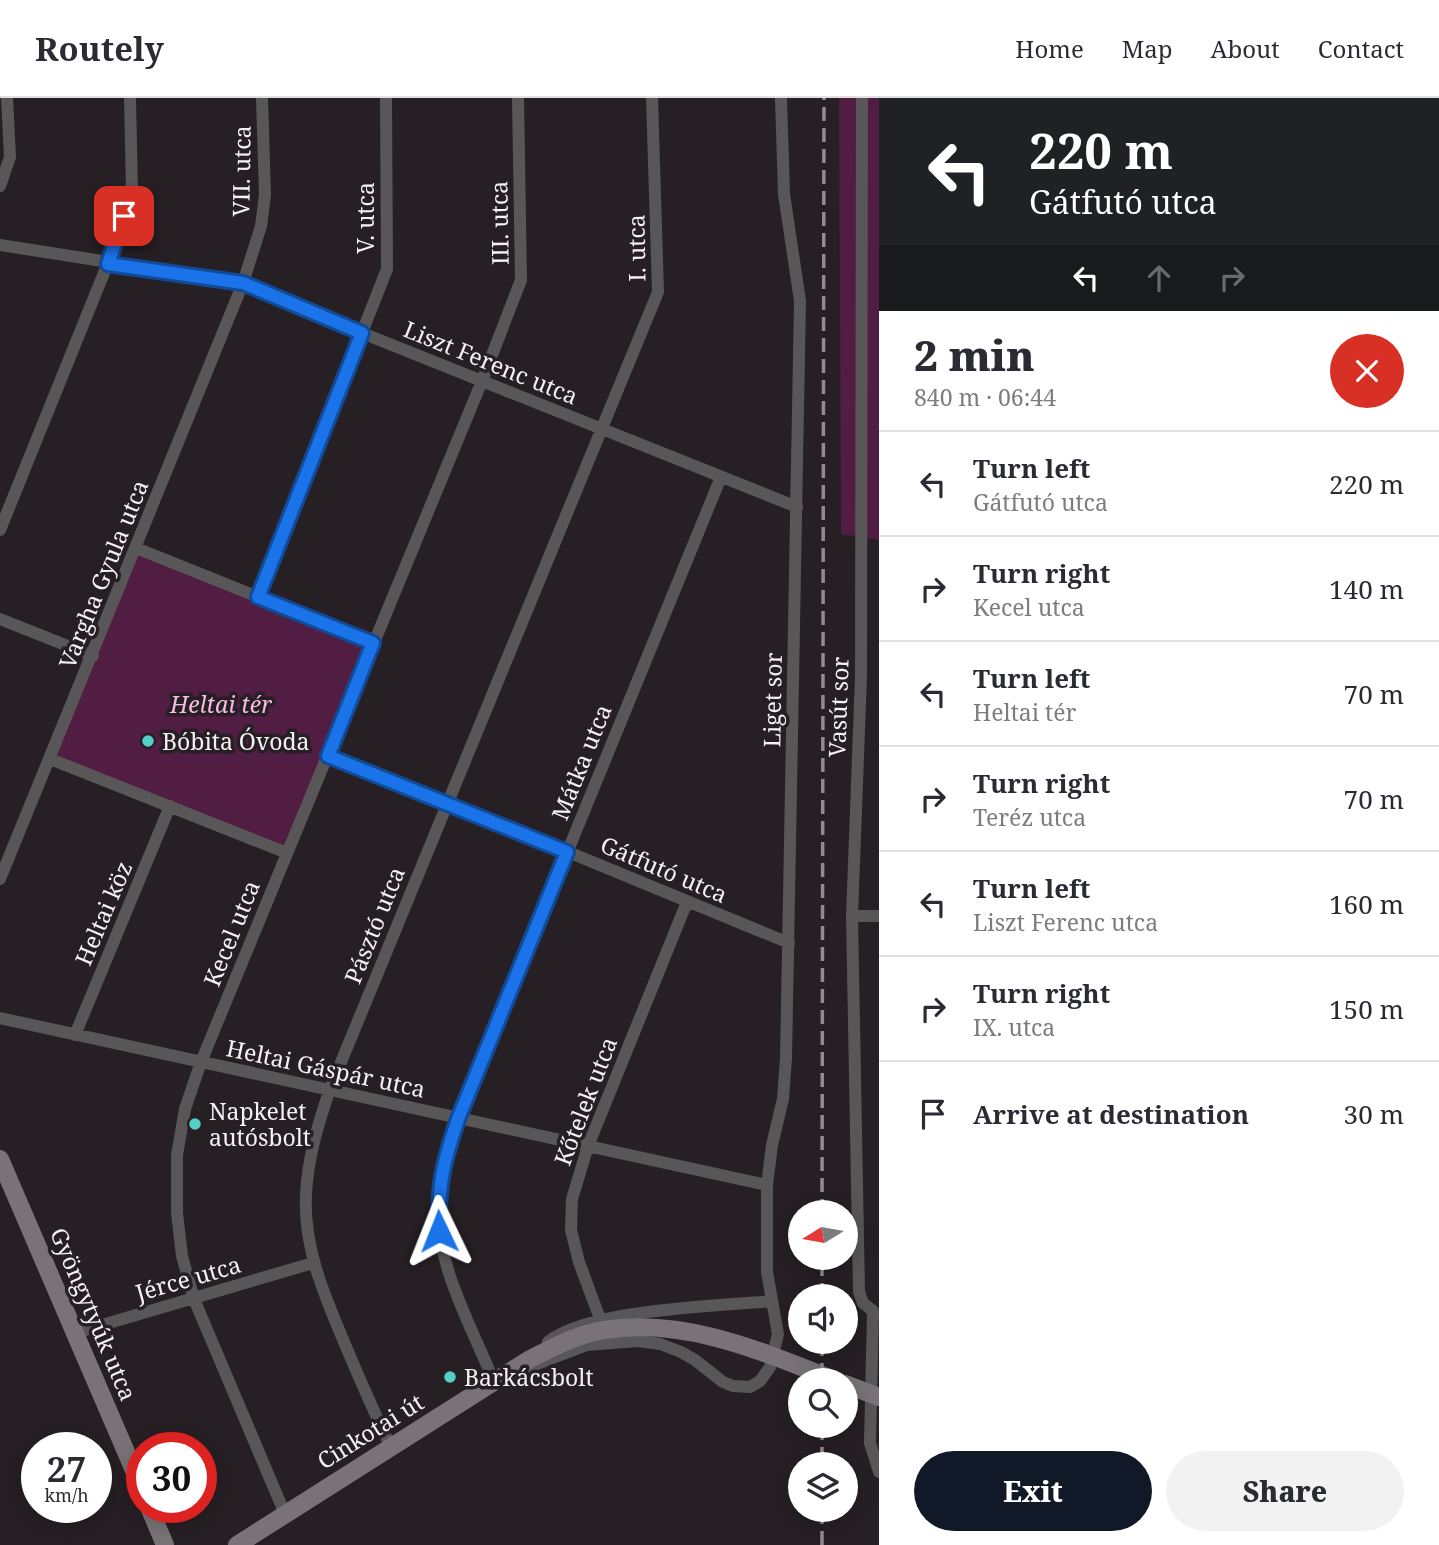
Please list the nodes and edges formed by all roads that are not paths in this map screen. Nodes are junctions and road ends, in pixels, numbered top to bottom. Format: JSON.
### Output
{"nodes":[{"id":1,"x":7,"y":98,"type":"edge"},
{"id":2,"x":130,"y":98,"type":"edge"},
{"id":3,"x":262,"y":98,"type":"edge"},
{"id":4,"x":386,"y":98,"type":"edge"},
{"id":5,"x":517,"y":98,"type":"edge"},
{"id":6,"x":652,"y":98,"type":"edge"},
{"id":7,"x":781,"y":98,"type":"edge"},
{"id":8,"x":862,"y":98,"type":"edge"},
{"id":9,"x":0,"y":186,"type":"edge"},
{"id":10,"x":0,"y":245,"type":"edge"},
{"id":11,"x":108,"y":264,"type":"junction"},
{"id":12,"x":243,"y":283,"type":"junction"},
{"id":13,"x":362,"y":333,"type":"junction"},
{"id":14,"x":482,"y":381,"type":"junction"},
{"id":15,"x":602,"y":429,"type":"junction"},
{"id":16,"x":721,"y":477,"type":"junction"},
{"id":17,"x":797,"y":507,"type":"junction"},
{"id":18,"x":0,"y":530,"type":"edge"},
{"id":19,"x":136,"y":548,"type":"junction"},
{"id":20,"x":258,"y":597,"type":"junction"},
{"id":21,"x":0,"y":619,"type":"edge"},
{"id":22,"x":373,"y":643,"type":"junction"},
{"id":23,"x":93,"y":656,"type":"junction"},
{"id":24,"x":328,"y":756,"type":"junction"},
{"id":25,"x":50,"y":759,"type":"junction"},
{"id":26,"x":447,"y":802,"type":"junction"},
{"id":27,"x":170,"y":806,"type":"junction"},
{"id":28,"x":567,"y":852,"type":"junction"},
{"id":29,"x":287,"y":853,"type":"junction"},
{"id":30,"x":0,"y":879,"type":"edge"},
{"id":31,"x":687,"y":902,"type":"junction"},
{"id":32,"x":852,"y":916,"type":"junction"},
{"id":33,"x":879,"y":916,"type":"edge"},
{"id":34,"x":789,"y":943,"type":"junction"},
{"id":35,"x":0,"y":1018,"type":"edge"},
{"id":36,"x":75,"y":1035,"type":"junction"},
{"id":37,"x":201,"y":1062,"type":"junction"},
{"id":38,"x":330,"y":1089,"type":"junction"},
{"id":39,"x":458,"y":1119,"type":"junction"},
{"id":40,"x":588,"y":1146,"type":"junction"},
{"id":41,"x":0,"y":1158,"type":"edge"},
{"id":42,"x":767,"y":1185,"type":"junction"},
{"id":43,"x":313,"y":1263,"type":"junction"},
{"id":44,"x":194,"y":1299,"type":"junction"},
{"id":45,"x":772,"y":1301,"type":"junction"},
{"id":46,"x":876,"y":1310,"type":"edge"},
{"id":47,"x":600,"y":1319,"type":"junction"},
{"id":48,"x":75,"y":1333,"type":"junction"},
{"id":49,"x":530,"y":1359,"type":"junction"},
{"id":50,"x":802,"y":1368,"type":"edge"},
{"id":51,"x":494,"y":1382,"type":"junction"},
{"id":52,"x":858,"y":1389,"type":"edge"},
{"id":53,"x":879,"y":1397,"type":"edge"},
{"id":54,"x":391,"y":1447,"type":"junction"},
{"id":55,"x":126,"y":1452,"type":"edge"},
{"id":56,"x":879,"y":1472,"type":"edge"},
{"id":57,"x":285,"y":1514,"type":"junction"},
{"id":58,"x":156,"y":1523,"type":"edge"},
{"id":59,"x":165,"y":1545,"type":"edge"},
{"id":60,"x":237,"y":1545,"type":"edge"}],
"edges":[{"from":1,"to":9,"type":"street"},
{"from":2,"to":11,"type":"street"},
{"from":3,"to":12,"type":"street","name":"VII. utca"},
{"from":4,"to":13,"type":"street","name":"V. utca"},
{"from":5,"to":14,"type":"street","name":"III. utca"},
{"from":6,"to":15,"type":"street","name":"I. utca"},
{"from":7,"to":17,"type":"street","name":"Liget sor"},
{"from":8,"to":32,"type":"street","name":"Vasút sor"},
{"from":10,"to":11,"type":"street","name":"Liszt Ferenc utca"},
{"from":11,"to":12,"type":"street","name":"Liszt Ferenc utca"},
{"from":11,"to":18,"type":"street"},
{"from":12,"to":13,"type":"street","name":"Liszt Ferenc utca"},
{"from":12,"to":19,"type":"street","name":"Vargha Gyula utca"},
{"from":13,"to":14,"type":"street","name":"Liszt Ferenc utca"},
{"from":13,"to":20,"type":"street","name":"V. utca"},
{"from":14,"to":15,"type":"street","name":"Liszt Ferenc utca"},
{"from":14,"to":22,"type":"street","name":"Kecel utca"},
{"from":15,"to":16,"type":"street","name":"Liszt Ferenc utca"},
{"from":15,"to":26,"type":"street","name":"Pásztó utca"},
{"from":16,"to":17,"type":"street","name":"Liszt Ferenc utca"},
{"from":16,"to":28,"type":"street","name":"Mátka utca"},
{"from":17,"to":34,"type":"street","name":"Liget sor"},
{"from":19,"to":20,"type":"street"},
{"from":19,"to":23,"type":"street","name":"Vargha Gyula utca"},
{"from":20,"to":22,"type":"street"},
{"from":21,"to":23,"type":"street"},
{"from":22,"to":24,"type":"street","name":"Kecel utca"},
{"from":23,"to":25,"type":"street","name":"Vargha Gyula utca"},
{"from":24,"to":26,"type":"street","name":"Gátfutó utca"},
{"from":24,"to":29,"type":"street","name":"Kecel utca"},
{"from":25,"to":27,"type":"street"},
{"from":25,"to":30,"type":"street","name":"Vargha Gyula utca"},
{"from":26,"to":28,"type":"street","name":"Gátfutó utca"},
{"from":26,"to":38,"type":"street","name":"Pásztó utca"},
{"from":27,"to":29,"type":"street"},
{"from":27,"to":36,"type":"street","name":"Heltai köz"},
{"from":28,"to":31,"type":"street","name":"Gátfutó utca"},
{"from":28,"to":39,"type":"street","name":"Mátka utca"},
{"from":29,"to":37,"type":"street","name":"Kecel utca"},
{"from":31,"to":34,"type":"street","name":"Gátfutó utca"},
{"from":31,"to":40,"type":"street","name":"Kőtelek utca"},
{"from":32,"to":33,"type":"street"},
{"from":32,"to":46,"type":"street","name":"Vasút sor"},
{"from":34,"to":42,"type":"street","name":"Liget sor"},
{"from":35,"to":36,"type":"street","name":"Heltai Gáspár utca"},
{"from":36,"to":37,"type":"street","name":"Heltai Gáspár utca"},
{"from":37,"to":38,"type":"street","name":"Heltai Gáspár utca"},
{"from":37,"to":44,"type":"street","name":"Kecel utca"},
{"from":38,"to":39,"type":"street","name":"Heltai Gáspár utca"},
{"from":38,"to":43,"type":"street","name":"Pásztó utca"},
{"from":39,"to":40,"type":"street","name":"Heltai Gáspár utca"},
{"from":39,"to":51,"type":"street","name":"Mátka utca"},
{"from":40,"to":42,"type":"street","name":"Heltai Gáspár utca"},
{"from":40,"to":47,"type":"street","name":"Kőtelek utca"},
{"from":41,"to":48,"type":"main road","name":"Gyöngytyúk utca"},
{"from":42,"to":45,"type":"street","name":"Liget sor"},
{"from":43,"to":44,"type":"street","name":"Jérce utca"},
{"from":43,"to":54,"type":"street","name":"Pásztó utca"},
{"from":44,"to":48,"type":"street","name":"Jérce utca"},
{"from":44,"to":57,"type":"street","name":"Kecel utca"},
{"from":45,"to":47,"type":"street","name":"Cinkotai út"},
{"from":45,"to":51,"type":"street","name":"Liget sor"},
{"from":46,"to":56,"type":"street"},
{"from":47,"to":49,"type":"street","name":"Cinkotai út"},
{"from":48,"to":55,"type":"main road","name":"Gyöngytyúk utca"},
{"from":49,"to":50,"type":"main road","name":"Cinkotai út"},
{"from":49,"to":51,"type":"main road","name":"Cinkotai út"},
{"from":51,"to":54,"type":"main road","name":"Cinkotai út"},
{"from":52,"to":53,"type":"main road"},
{"from":54,"to":57,"type":"main road","name":"Cinkotai út"},
{"from":57,"to":60,"type":"main road","name":"Cinkotai út"},
{"from":58,"to":59,"type":"main road"}]}
